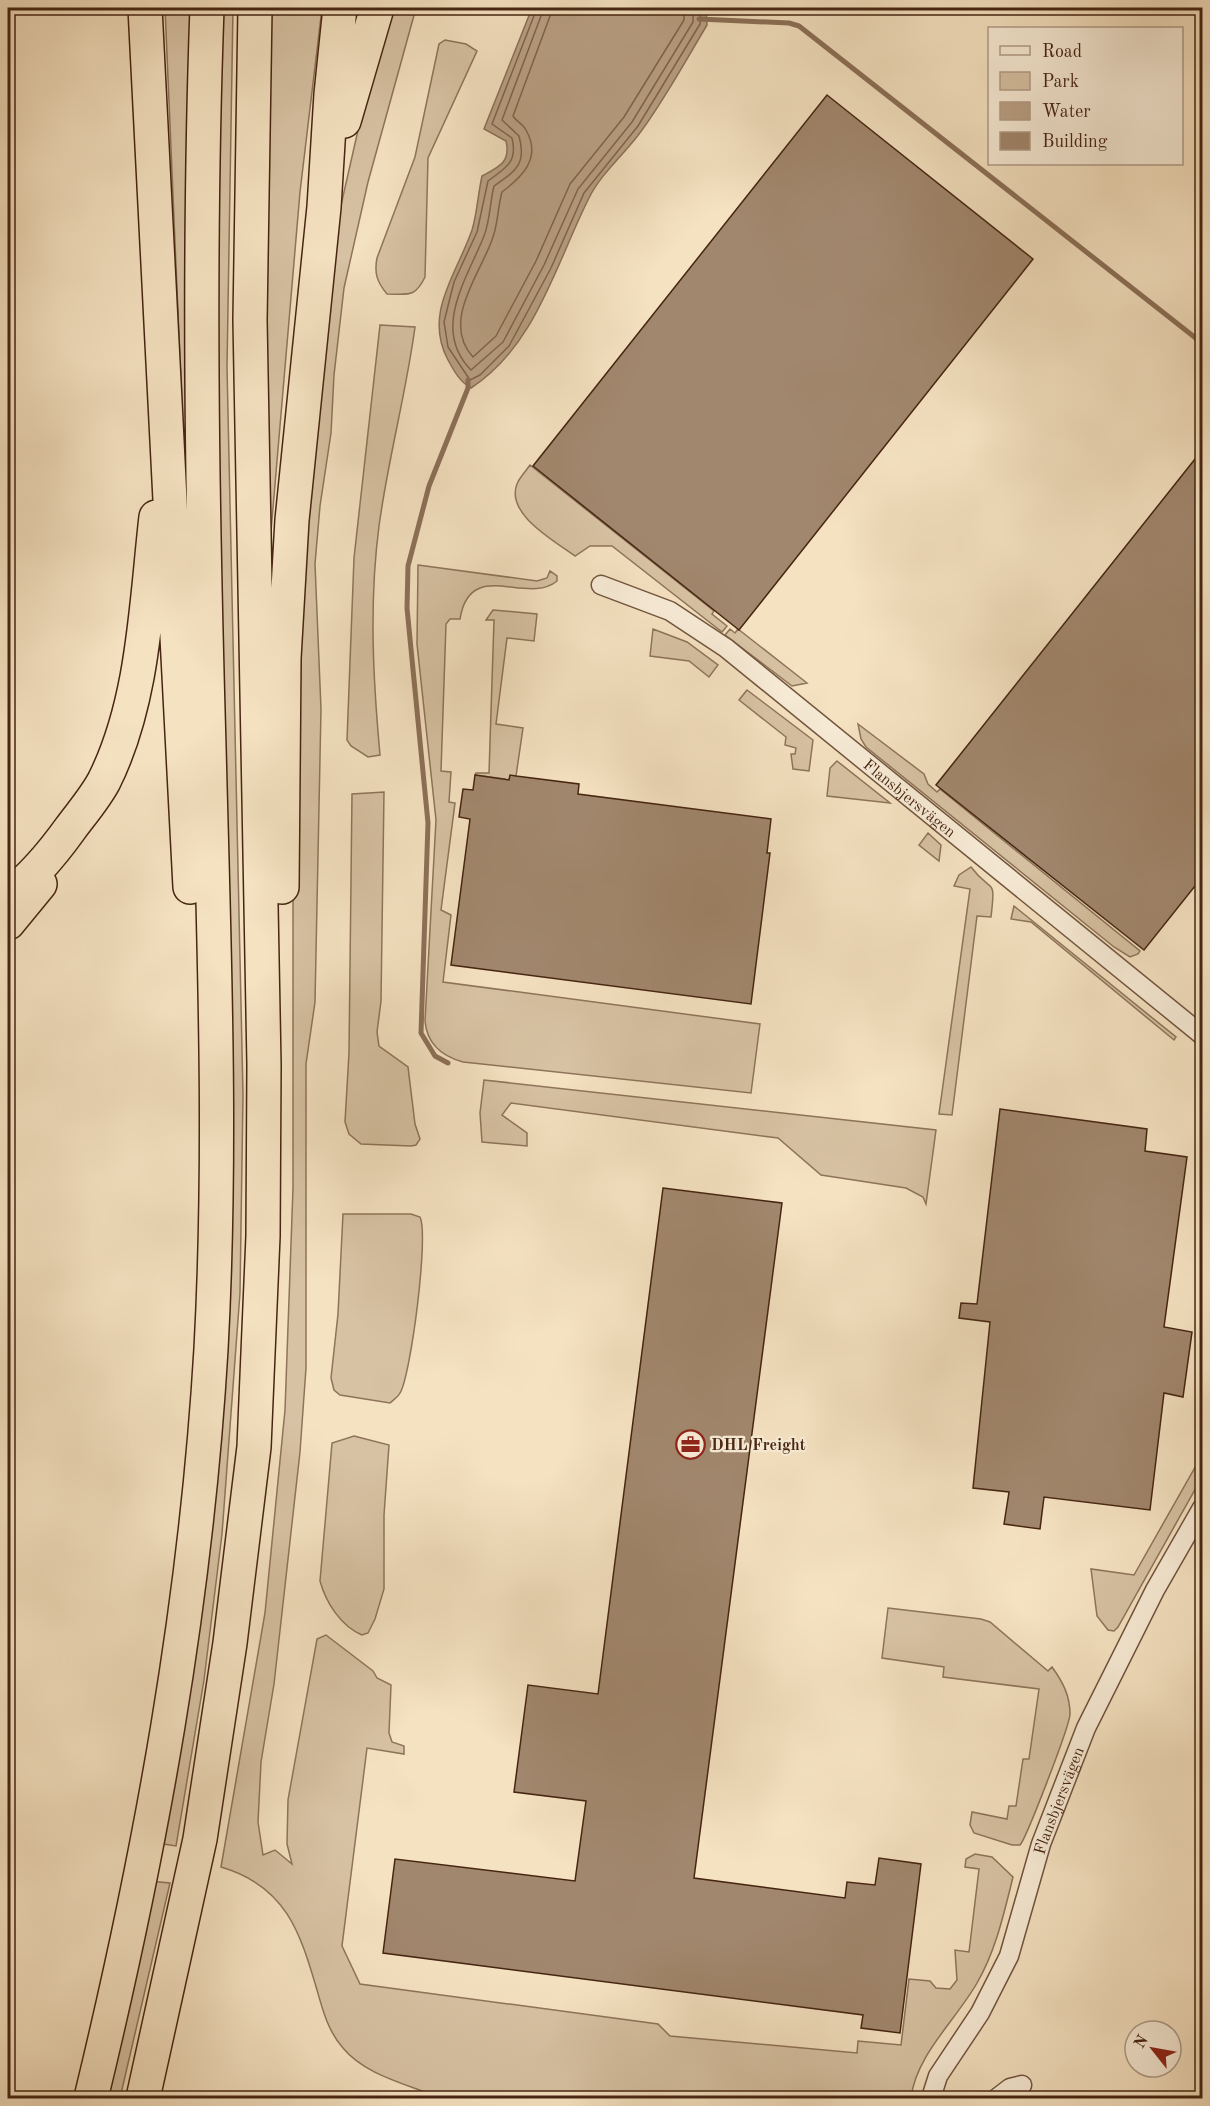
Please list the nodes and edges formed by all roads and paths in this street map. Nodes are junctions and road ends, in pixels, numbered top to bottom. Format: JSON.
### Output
{"nodes":[{"id":1,"x":133,"y":8,"type":"edge"},
{"id":2,"x":145,"y":8,"type":"edge"},
{"id":3,"x":207,"y":8,"type":"edge"},
{"id":4,"x":255,"y":8,"type":"edge"},
{"id":5,"x":340,"y":8,"type":"edge"},
{"id":6,"x":377,"y":8,"type":"edge"},
{"id":7,"x":324,"y":207,"type":"junction"},
{"id":8,"x":168,"y":416,"type":"junction"},
{"id":9,"x":601,"y":585,"type":"dead end"},
{"id":10,"x":103,"y":782,"type":"junction"},
{"id":11,"x":8,"y":896,"type":"edge"},
{"id":12,"x":8,"y":923,"type":"edge"},
{"id":13,"x":1203,"y":1035,"type":"edge"},
{"id":14,"x":264,"y":1065,"type":"junction"},
{"id":15,"x":1203,"y":1508,"type":"edge"},
{"id":16,"x":180,"y":1650,"type":"junction"},
{"id":17,"x":1022,"y":2085,"type":"dead end"},
{"id":18,"x":91,"y":2098,"type":"edge"},
{"id":19,"x":143,"y":2098,"type":"edge"},
{"id":20,"x":930,"y":2098,"type":"edge"},
{"id":21,"x":997,"y":2098,"type":"edge"}],
"edges":[{"from":1,"to":8,"type":"highway"},
{"from":2,"to":8,"type":"highway"},
{"from":3,"to":16,"type":"highway"},
{"from":4,"to":14,"type":"highway"},
{"from":5,"to":7,"type":"highway"},
{"from":6,"to":7,"type":"highway"},
{"from":7,"to":14,"type":"highway"},
{"from":8,"to":10,"type":"highway"},
{"from":8,"to":16,"type":"highway"},
{"from":9,"to":13,"type":"street","name":"Flansbjersvägen"},
{"from":10,"to":11,"type":"highway"},
{"from":10,"to":12,"type":"highway"},
{"from":14,"to":19,"type":"highway"},
{"from":15,"to":20,"type":"street","name":"Flansbjersvägen"},
{"from":16,"to":18,"type":"highway"},
{"from":17,"to":21,"type":"street"}]}
